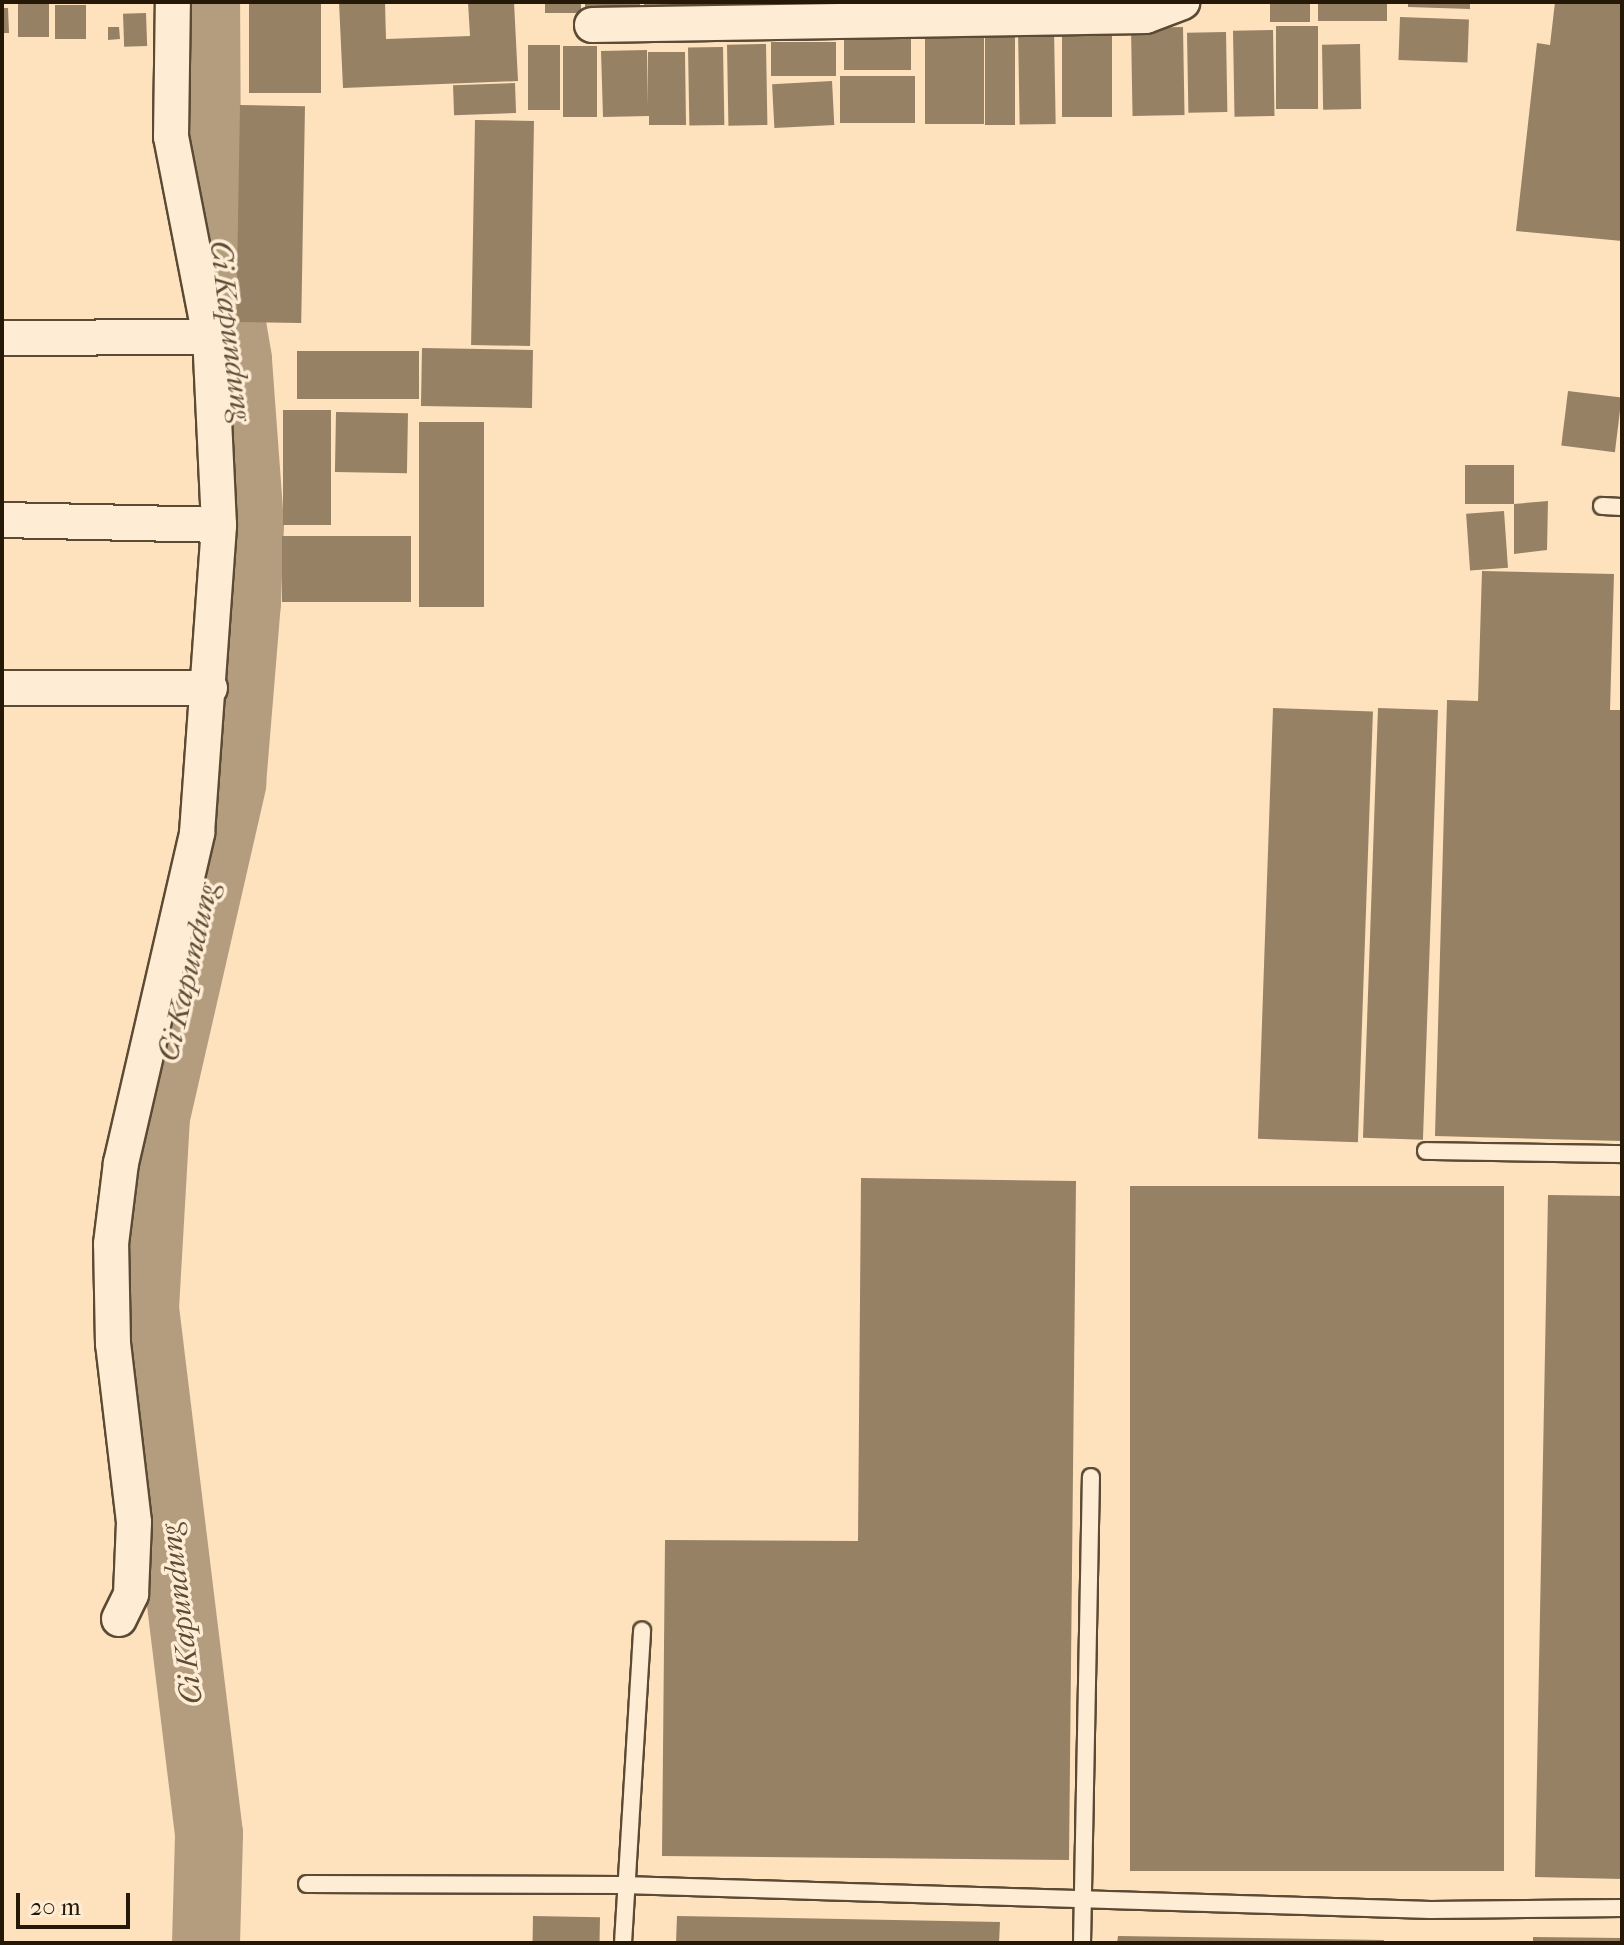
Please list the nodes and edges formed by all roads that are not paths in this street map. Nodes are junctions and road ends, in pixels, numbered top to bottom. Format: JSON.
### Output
{"nodes":[{"id":1,"x":173,"y":2,"type":"edge"},
{"id":2,"x":1182,"y":2,"type":"edge"},
{"id":3,"x":592,"y":25,"type":"dead end"},
{"id":4,"x":210,"y":337,"type":"junction"},
{"id":5,"x":2,"y":338,"type":"edge"},
{"id":6,"x":1602,"y":506,"type":"dead end"},
{"id":7,"x":1622,"y":507,"type":"edge"},
{"id":8,"x":2,"y":520,"type":"edge"},
{"id":9,"x":219,"y":525,"type":"junction"},
{"id":10,"x":2,"y":688,"type":"edge"},
{"id":11,"x":210,"y":688,"type":"junction"},
{"id":12,"x":1426,"y":1151,"type":"dead end"},
{"id":13,"x":1622,"y":1154,"type":"edge"},
{"id":14,"x":1091,"y":1477,"type":"dead end"},
{"id":15,"x":119,"y":1619,"type":"dead end"},
{"id":16,"x":642,"y":1631,"type":"dead end"},
{"id":17,"x":307,"y":1884,"type":"dead end"},
{"id":18,"x":623,"y":1885,"type":"junction"},
{"id":19,"x":1083,"y":1896,"type":"junction"},
{"id":20,"x":1622,"y":1908,"type":"edge"},
{"id":21,"x":623,"y":1943,"type":"edge"},
{"id":22,"x":1082,"y":1943,"type":"edge"}],
"edges":[{"from":1,"to":4,"type":"street"},
{"from":2,"to":3,"type":"street"},
{"from":4,"to":5,"type":"street"},
{"from":4,"to":9,"type":"street"},
{"from":6,"to":7,"type":"lane"},
{"from":8,"to":9,"type":"street"},
{"from":9,"to":11,"type":"street"},
{"from":10,"to":11,"type":"street"},
{"from":11,"to":15,"type":"street"},
{"from":12,"to":13,"type":"lane"},
{"from":14,"to":19,"type":"lane"},
{"from":16,"to":18,"type":"lane"},
{"from":17,"to":18,"type":"lane"},
{"from":18,"to":19,"type":"lane"},
{"from":18,"to":21,"type":"lane"},
{"from":19,"to":20,"type":"lane"},
{"from":19,"to":22,"type":"lane"}]}
